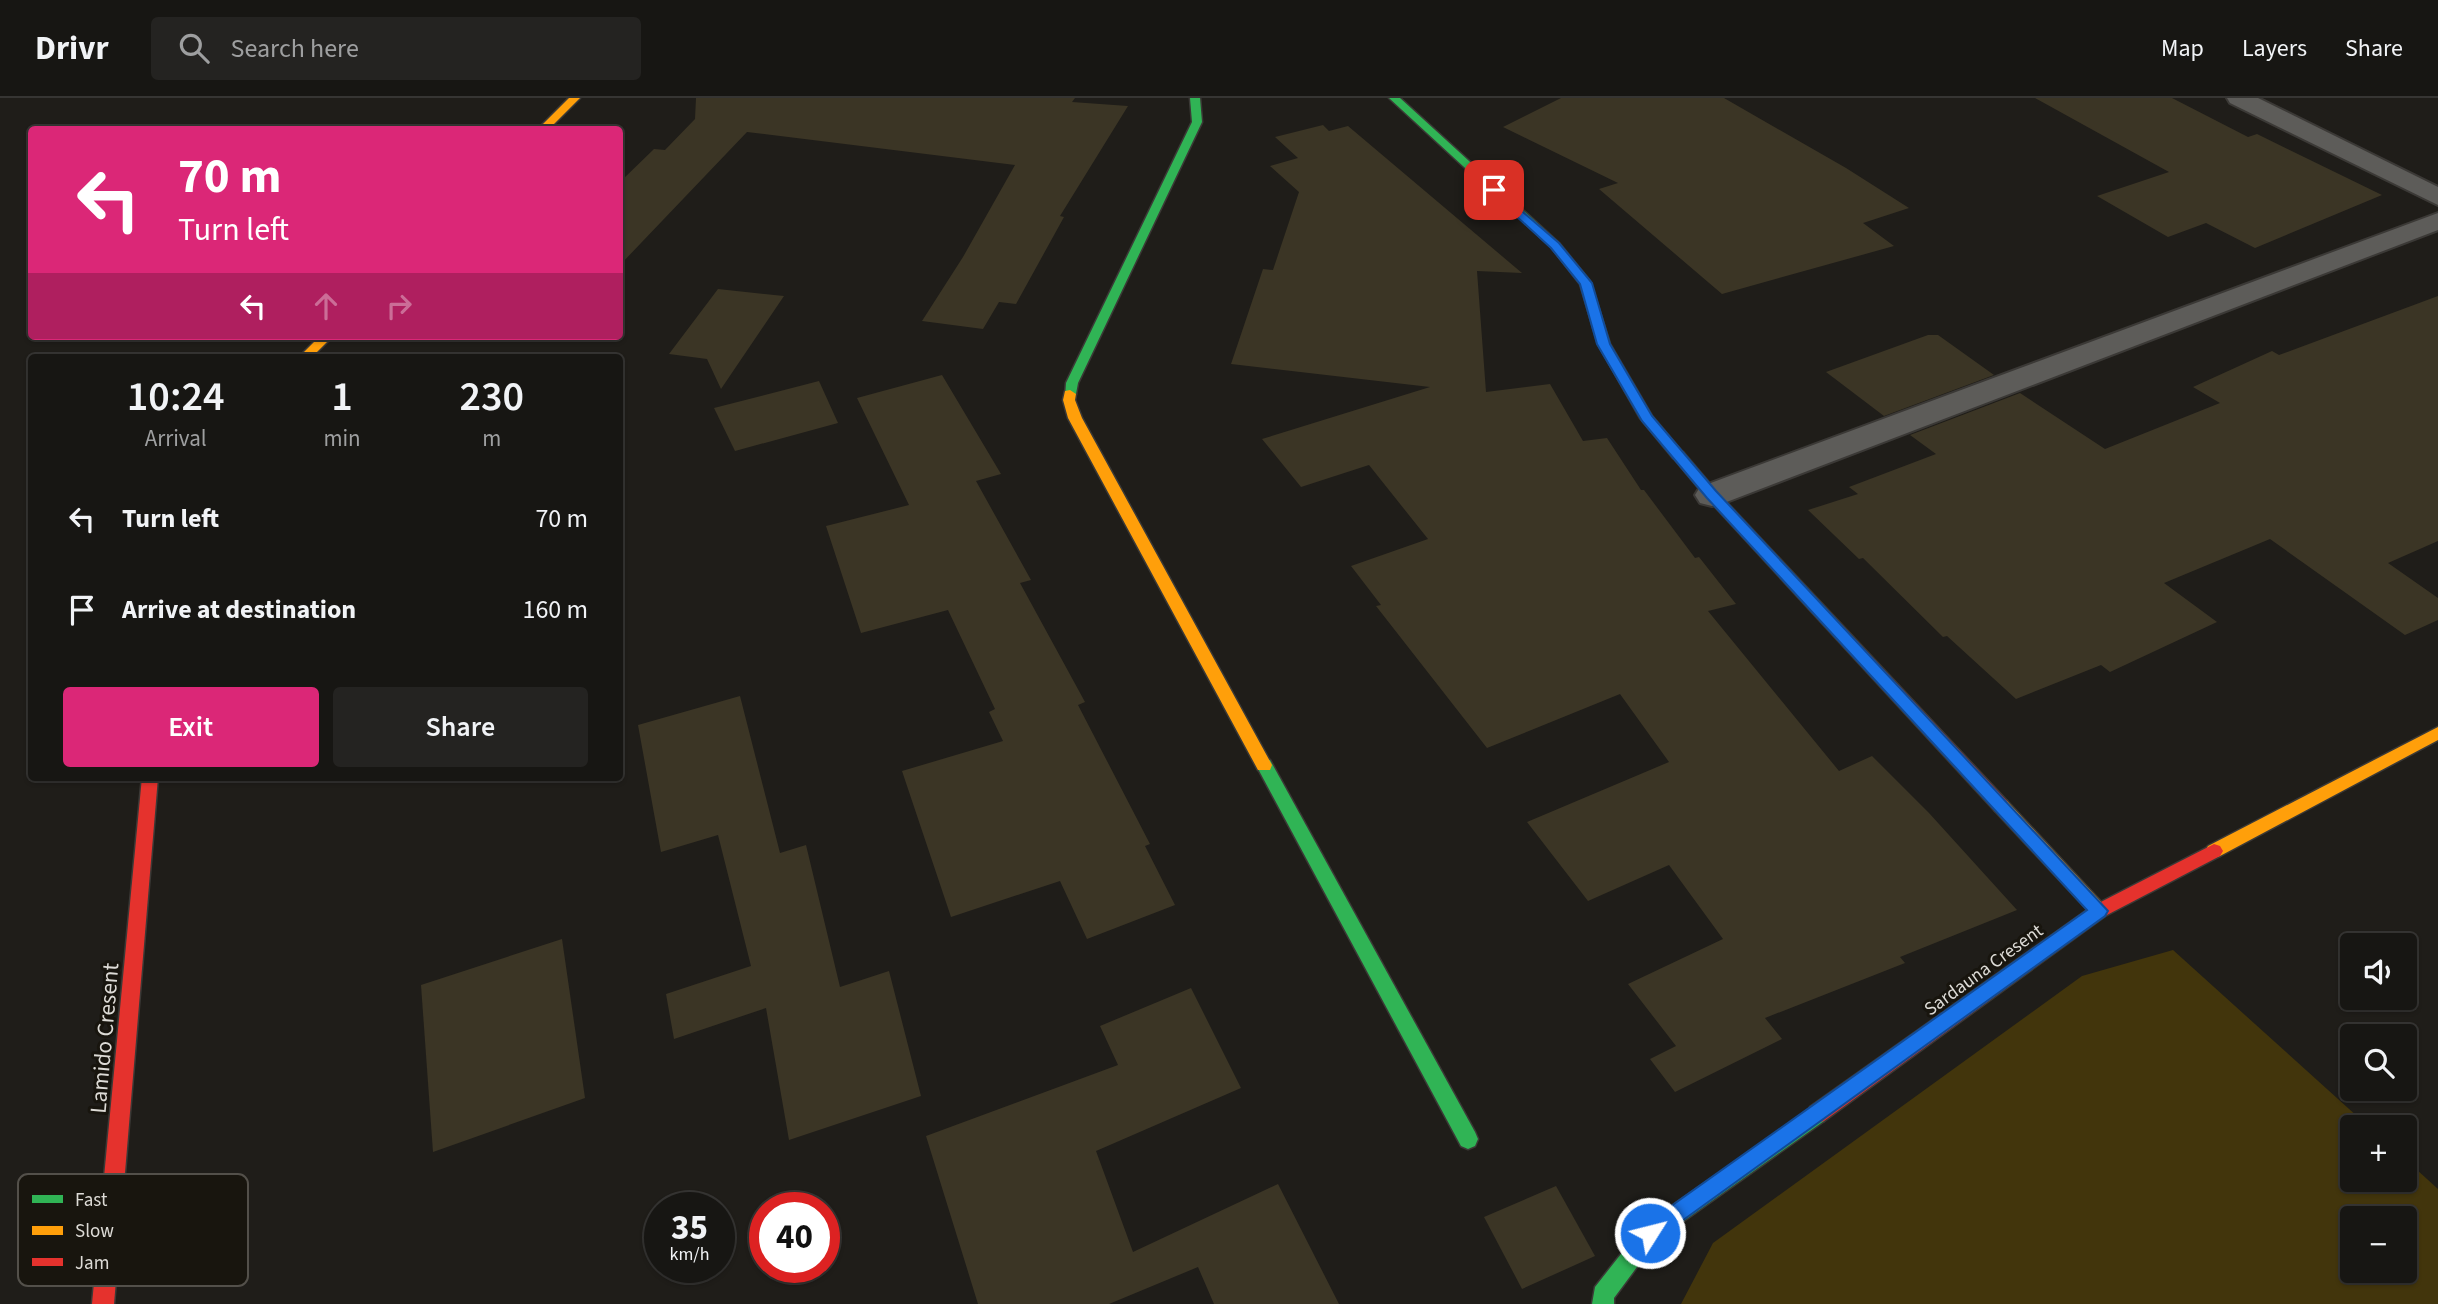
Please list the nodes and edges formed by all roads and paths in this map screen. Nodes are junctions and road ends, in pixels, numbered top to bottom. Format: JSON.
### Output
{"nodes":[{"id":1,"x":575,"y":98,"type":"edge"},
{"id":2,"x":1195,"y":98,"type":"edge"},
{"id":3,"x":1394,"y":98,"type":"edge"},
{"id":4,"x":2239,"y":98,"type":"edge"},
{"id":5,"x":546,"y":126,"type":"edge"},
{"id":6,"x":2438,"y":197,"type":"edge"},
{"id":7,"x":2438,"y":221,"type":"edge"},
{"id":8,"x":323,"y":340,"type":"edge"},
{"id":9,"x":308,"y":354,"type":"edge"},
{"id":10,"x":1712,"y":495,"type":"junction"},
{"id":11,"x":2438,"y":733,"type":"edge"},
{"id":12,"x":150,"y":781,"type":"edge"},
{"id":13,"x":2099,"y":911,"type":"junction"},
{"id":14,"x":1468,"y":1139,"type":"dead end"},
{"id":15,"x":115,"y":1174,"type":"edge"},
{"id":16,"x":105,"y":1286,"type":"edge"},
{"id":17,"x":103,"y":1304,"type":"edge"},
{"id":18,"x":1603,"y":1304,"type":"edge"}],
"edges":[{"from":1,"to":5,"type":"street"},
{"from":2,"to":14,"type":"street"},
{"from":3,"to":10,"type":"street"},
{"from":4,"to":6,"type":"street"},
{"from":7,"to":10,"type":"street"},
{"from":8,"to":9,"type":"street"},
{"from":10,"to":13,"type":"street"},
{"from":11,"to":13,"type":"street","name":"Sardauna Cresent"},
{"from":12,"to":15,"type":"street","name":"Lamido Cresent"},
{"from":13,"to":18,"type":"street","name":"Sardauna Cresent"},
{"from":16,"to":17,"type":"street","name":"Lamido Cresent"}]}
